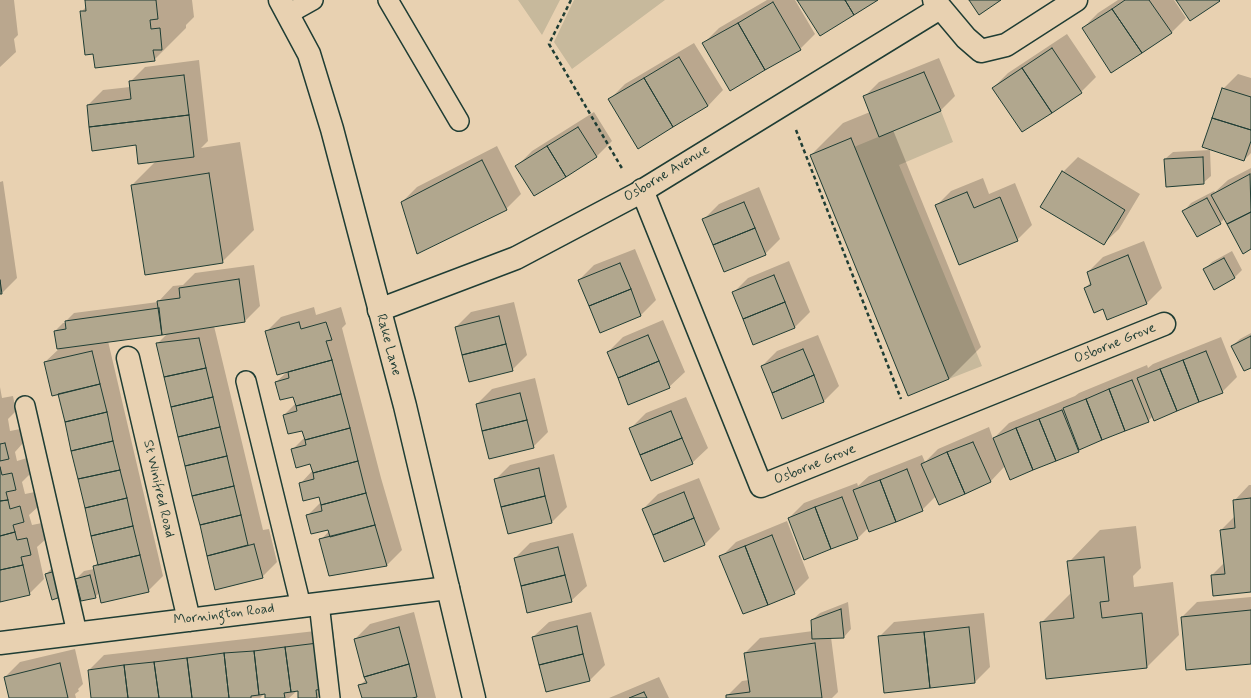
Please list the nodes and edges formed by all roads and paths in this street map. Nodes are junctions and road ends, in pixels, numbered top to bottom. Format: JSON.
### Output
{"nodes":[{"id":1,"x":313,"y":0,"type":"edge"},
{"id":2,"x":388,"y":0,"type":"edge"},
{"id":3,"x":571,"y":0,"type":"edge"},
{"id":4,"x":1076,"y":0,"type":"edge"},
{"id":5,"x":937,"y":4,"type":"edge"},
{"id":6,"x":284,"y":7,"type":"edge"},
{"id":7,"x":786,"y":102,"type":"junction"},
{"id":8,"x":459,"y":121,"type":"dead end"},
{"id":9,"x":640,"y":192,"type":"junction"},
{"id":10,"x":379,"y":310,"type":"junction"},
{"id":11,"x":1164,"y":324,"type":"dead end"},
{"id":12,"x":128,"y":358,"type":"dead end"},
{"id":13,"x":246,"y":381,"type":"dead end"},
{"id":14,"x":25,"y":406,"type":"dead end"},
{"id":15,"x":912,"y":425,"type":"junction"},
{"id":16,"x":448,"y":588,"type":"junction"},
{"id":17,"x":310,"y":605,"type":"junction"},
{"id":18,"x":189,"y":620,"type":"junction"},
{"id":19,"x":77,"y":633,"type":"junction"},
{"id":20,"x":0,"y":642,"type":"edge"},
{"id":21,"x":330,"y":698,"type":"edge"},
{"id":22,"x":474,"y":698,"type":"edge"}],
"edges":[{"from":1,"to":6,"type":"lane"},
{"from":2,"to":8,"type":"lane"},
{"from":3,"to":9,"type":"path"},
{"from":4,"to":5,"type":"street"},
{"from":5,"to":7,"type":"street","name":"Osborne Avenue"},
{"from":6,"to":10,"type":"street","name":"Rake Lane"},
{"from":7,"to":9,"type":"street","name":"Osborne Avenue"},
{"from":7,"to":15,"type":"path"},
{"from":9,"to":10,"type":"street","name":"Osborne Avenue"},
{"from":9,"to":15,"type":"street","name":"Osborne Grove"},
{"from":10,"to":16,"type":"street","name":"Rake Lane"},
{"from":11,"to":15,"type":"street","name":"Osborne Grove"},
{"from":12,"to":18,"type":"street","name":"St Winifred Road"},
{"from":13,"to":17,"type":"lane"},
{"from":14,"to":19,"type":"lane"},
{"from":16,"to":17,"type":"street","name":"Mornington Road"},
{"from":16,"to":22,"type":"street","name":"Rake Lane"},
{"from":17,"to":18,"type":"street","name":"Mornington Road"},
{"from":17,"to":21,"type":"lane"},
{"from":18,"to":19,"type":"street","name":"Mornington Road"},
{"from":19,"to":20,"type":"street","name":"Mornington Road"}]}
